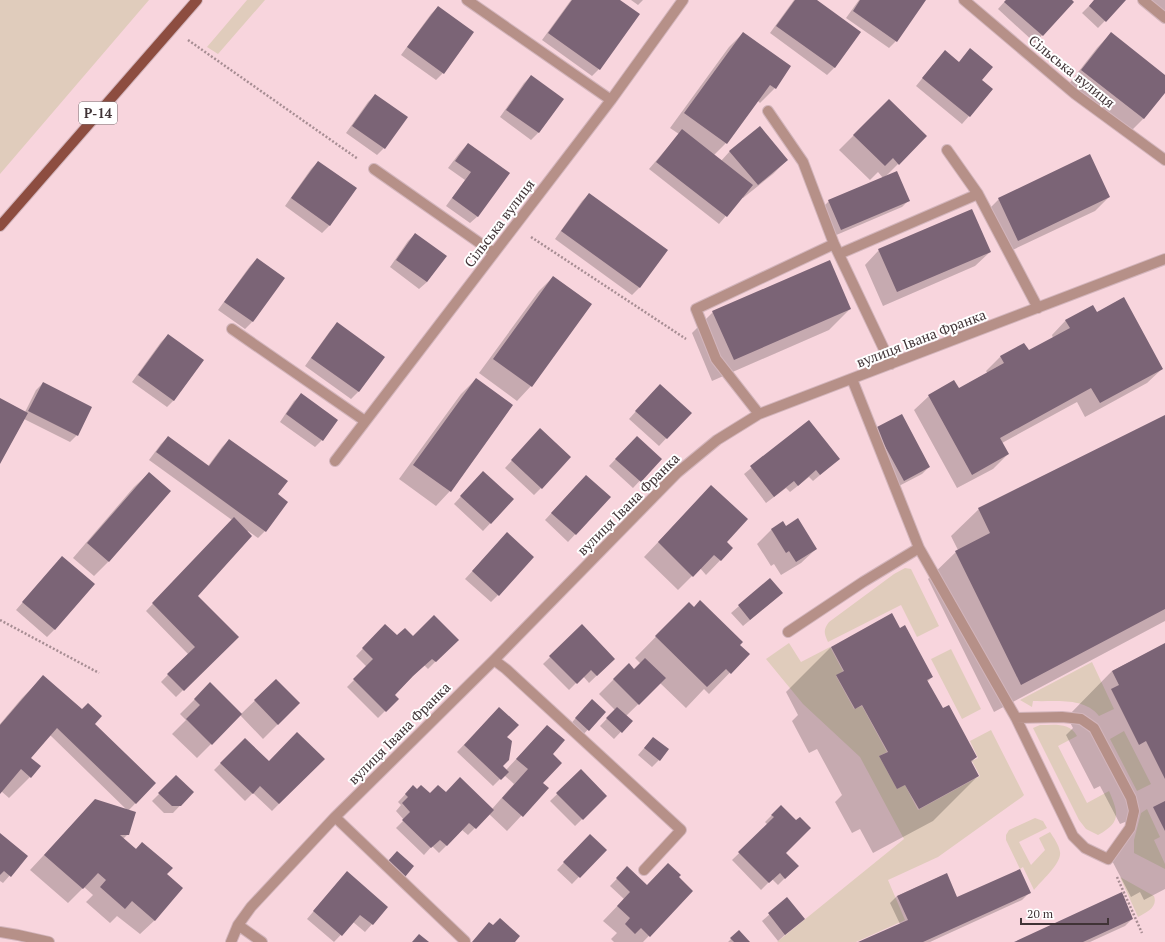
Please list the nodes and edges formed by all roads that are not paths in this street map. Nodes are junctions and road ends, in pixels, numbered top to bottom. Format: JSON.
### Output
{"nodes":[{"id":1,"x":197,"y":0,"type":"edge"},
{"id":2,"x":467,"y":0,"type":"edge"},
{"id":3,"x":683,"y":0,"type":"edge"},
{"id":4,"x":964,"y":0,"type":"edge"},
{"id":5,"x":1143,"y":0,"type":"edge"},
{"id":6,"x":1165,"y":18,"type":"edge"},
{"id":7,"x":611,"y":100,"type":"junction"},
{"id":8,"x":768,"y":111,"type":"dead end"},
{"id":9,"x":947,"y":150,"type":"dead end"},
{"id":10,"x":1165,"y":160,"type":"edge"},
{"id":11,"x":374,"y":169,"type":"road end"},
{"id":12,"x":978,"y":194,"type":"junction"},
{"id":13,"x":0,"y":226,"type":"edge"},
{"id":14,"x":834,"y":244,"type":"junction"},
{"id":15,"x":494,"y":253,"type":"junction"},
{"id":16,"x":839,"y":254,"type":"junction"},
{"id":17,"x":1165,"y":259,"type":"edge"},
{"id":18,"x":1038,"y":308,"type":"junction"},
{"id":19,"x":232,"y":329,"type":"dead end"},
{"id":20,"x":891,"y":364,"type":"junction"},
{"id":21,"x":852,"y":379,"type":"junction"},
{"id":22,"x":759,"y":414,"type":"junction"},
{"id":23,"x":365,"y":421,"type":"junction"},
{"id":24,"x":335,"y":461,"type":"dead end"},
{"id":25,"x":919,"y":548,"type":"junction"},
{"id":26,"x":788,"y":632,"type":"dead end"},
{"id":27,"x":494,"y":660,"type":"junction"},
{"id":28,"x":1016,"y":718,"type":"junction"},
{"id":29,"x":335,"y":817,"type":"junction"},
{"id":30,"x":644,"y":870,"type":"dead end"},
{"id":31,"x":238,"y":925,"type":"junction"},
{"id":32,"x":0,"y":932,"type":"edge"},
{"id":33,"x":465,"y":941,"type":"dead end"},
{"id":34,"x":49,"y":942,"type":"edge"},
{"id":35,"x":231,"y":942,"type":"edge"},
{"id":36,"x":262,"y":942,"type":"edge"}],
"edges":[{"from":1,"to":13,"type":"main road","number":"Р-14"},
{"from":2,"to":7,"type":"street"},
{"from":3,"to":7,"type":"street","name":"Сільська вулиця"},
{"from":4,"to":10,"type":"street","name":"Сільська вулиця"},
{"from":5,"to":6,"type":"street"},
{"from":7,"to":15,"type":"street","name":"Сільська вулиця"},
{"from":8,"to":14,"type":"street"},
{"from":9,"to":12,"type":"street"},
{"from":11,"to":15,"type":"street"},
{"from":12,"to":16,"type":"street"},
{"from":12,"to":18,"type":"street"},
{"from":14,"to":16,"type":"street"},
{"from":14,"to":22,"type":"street"},
{"from":15,"to":23,"type":"street","name":"Сільська вулиця"},
{"from":16,"to":20,"type":"street"},
{"from":17,"to":18,"type":"street","name":"вулиця Івана Франка"},
{"from":18,"to":20,"type":"street","name":"вулиця Івана Франка"},
{"from":19,"to":23,"type":"street"},
{"from":20,"to":21,"type":"street","name":"вулиця Івана Франка"},
{"from":21,"to":22,"type":"street","name":"вулиця Івана Франка"},
{"from":21,"to":25,"type":"street"},
{"from":22,"to":27,"type":"street","name":"вулиця Івана Франка"},
{"from":23,"to":24,"type":"street","name":"Сільська вулиця"},
{"from":25,"to":26,"type":"street"},
{"from":25,"to":28,"type":"street"},
{"from":27,"to":29,"type":"street","name":"вулиця Івана Франка"},
{"from":27,"to":30,"type":"street"},
{"from":28,"to":28,"type":"street"},
{"from":29,"to":31,"type":"street","name":"вулиця Івана Франка"},
{"from":29,"to":33,"type":"street"},
{"from":31,"to":35,"type":"street","name":"вулиця Івана Франка"},
{"from":31,"to":36,"type":"street"},
{"from":32,"to":34,"type":"street"}]}
